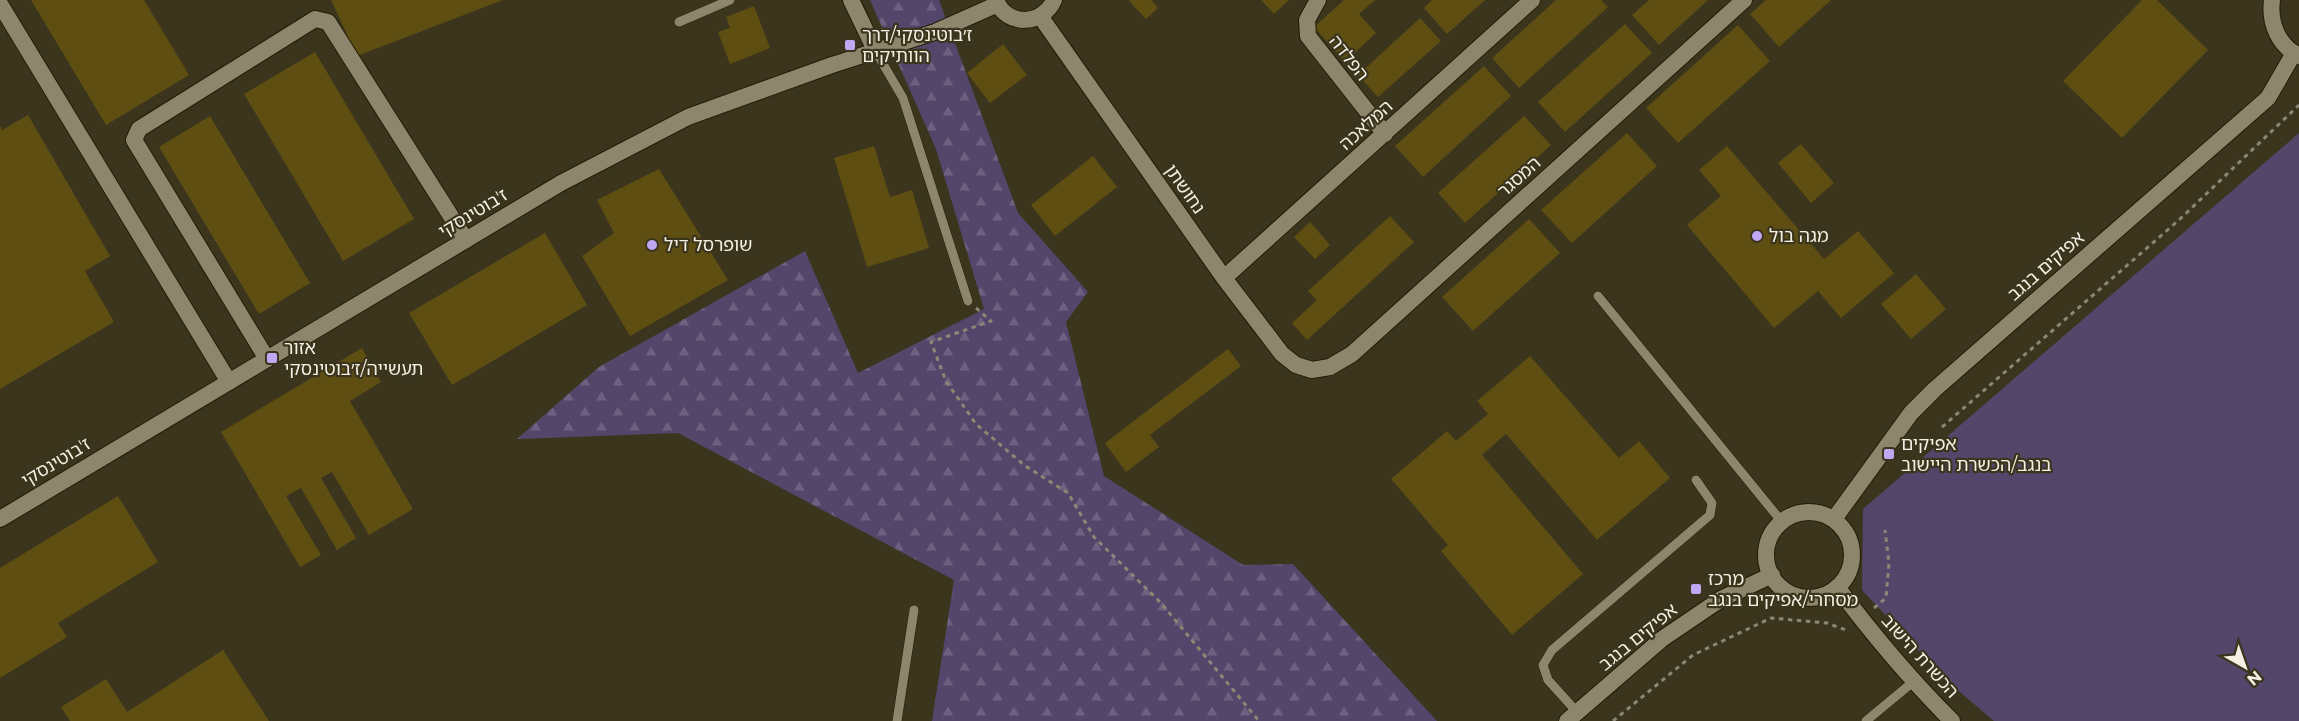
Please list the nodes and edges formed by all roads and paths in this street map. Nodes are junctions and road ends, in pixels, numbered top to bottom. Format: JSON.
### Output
{"nodes":[{"id":1,"x":730,"y":0,"type":"edge"},
{"id":2,"x":851,"y":0,"type":"edge"},
{"id":3,"x":1054,"y":0,"type":"edge"},
{"id":4,"x":1318,"y":0,"type":"edge"},
{"id":5,"x":1532,"y":0,"type":"edge"},
{"id":6,"x":1744,"y":0,"type":"edge"},
{"id":7,"x":2271,"y":1,"type":"edge"},
{"id":8,"x":997,"y":2,"type":"edge"},
{"id":9,"x":0,"y":4,"type":"edge"},
{"id":10,"x":1040,"y":16,"type":"junction"},
{"id":11,"x":679,"y":22,"type":"dead end"},
{"id":12,"x":876,"y":52,"type":"junction"},
{"id":13,"x":2296,"y":55,"type":"edge"},
{"id":14,"x":2299,"y":105,"type":"edge"},
{"id":15,"x":1385,"y":134,"type":"junction"},
{"id":16,"x":466,"y":240,"type":"junction"},
{"id":17,"x":1224,"y":278,"type":"junction"},
{"id":18,"x":1598,"y":296,"type":"dead end"},
{"id":19,"x":968,"y":301,"type":"joint"},
{"id":20,"x":267,"y":359,"type":"junction"},
{"id":21,"x":1312,"y":370,"type":"joint"},
{"id":22,"x":229,"y":382,"type":"junction"},
{"id":23,"x":1942,"y":428,"type":"dead end"},
{"id":24,"x":1696,"y":480,"type":"dead end"},
{"id":25,"x":0,"y":519,"type":"edge"},
{"id":26,"x":1834,"y":519,"type":"junction"},
{"id":27,"x":1782,"y":522,"type":"junction"},
{"id":28,"x":1885,"y":530,"type":"dead end"},
{"id":29,"x":1772,"y":575,"type":"junction"},
{"id":30,"x":1837,"y":587,"type":"junction"},
{"id":31,"x":914,"y":610,"type":"dead end"},
{"id":32,"x":1861,"y":618,"type":"junction"},
{"id":33,"x":1913,"y":682,"type":"junction"},
{"id":34,"x":1572,"y":717,"type":"edge"},
{"id":35,"x":897,"y":721,"type":"edge"},
{"id":36,"x":1259,"y":721,"type":"edge"},
{"id":37,"x":1613,"y":721,"type":"edge"},
{"id":38,"x":1866,"y":721,"type":"edge"},
{"id":39,"x":1952,"y":721,"type":"edge"}],
"edges":[{"from":1,"to":11,"type":"lane"},
{"from":2,"to":12,"type":"street"},
{"from":3,"to":10,"type":"street"},
{"from":4,"to":15,"type":"street","name":"הפלדה"},
{"from":5,"to":15,"type":"street","name":"המלאכה"},
{"from":6,"to":21,"type":"street","name":"המסגר"},
{"from":7,"to":13,"type":"street"},
{"from":8,"to":10,"type":"street"},
{"from":8,"to":12,"type":"street","name":"ז'בוטינסקי"},
{"from":9,"to":22,"type":"street"},
{"from":10,"to":17,"type":"street","name":"נחושתן"},
{"from":12,"to":16,"type":"street","name":"ז'בוטינסקי"},
{"from":12,"to":19,"type":"lane"},
{"from":13,"to":26,"type":"street","name":"אפיקים בנגב"},
{"from":14,"to":23,"type":"path"},
{"from":15,"to":17,"type":"street","name":"המלאכה"},
{"from":16,"to":20,"type":"street","name":"ז'בוטינסקי"},
{"from":16,"to":20,"type":"street"},
{"from":17,"to":21,"type":"street","name":"נחושתן"},
{"from":18,"to":27,"type":"lane"},
{"from":19,"to":36,"type":"path"},
{"from":20,"to":22,"type":"street","name":"ז'בוטינסקי"},
{"from":22,"to":25,"type":"street","name":"ז'בוטינסקי"},
{"from":24,"to":34,"type":"lane"},
{"from":26,"to":27,"type":"street"},
{"from":26,"to":30,"type":"street"},
{"from":27,"to":29,"type":"street"},
{"from":28,"to":32,"type":"path"},
{"from":29,"to":30,"type":"street"},
{"from":29,"to":34,"type":"street","name":"אפיקים בנגב"},
{"from":30,"to":32,"type":"street","name":"הכשרת הישוב"},
{"from":31,"to":35,"type":"lane"},
{"from":32,"to":33,"type":"street","name":"הכשרת הישוב"},
{"from":32,"to":37,"type":"path"},
{"from":33,"to":38,"type":"lane"},
{"from":33,"to":39,"type":"street","name":"הכשרת הישוב"}]}
